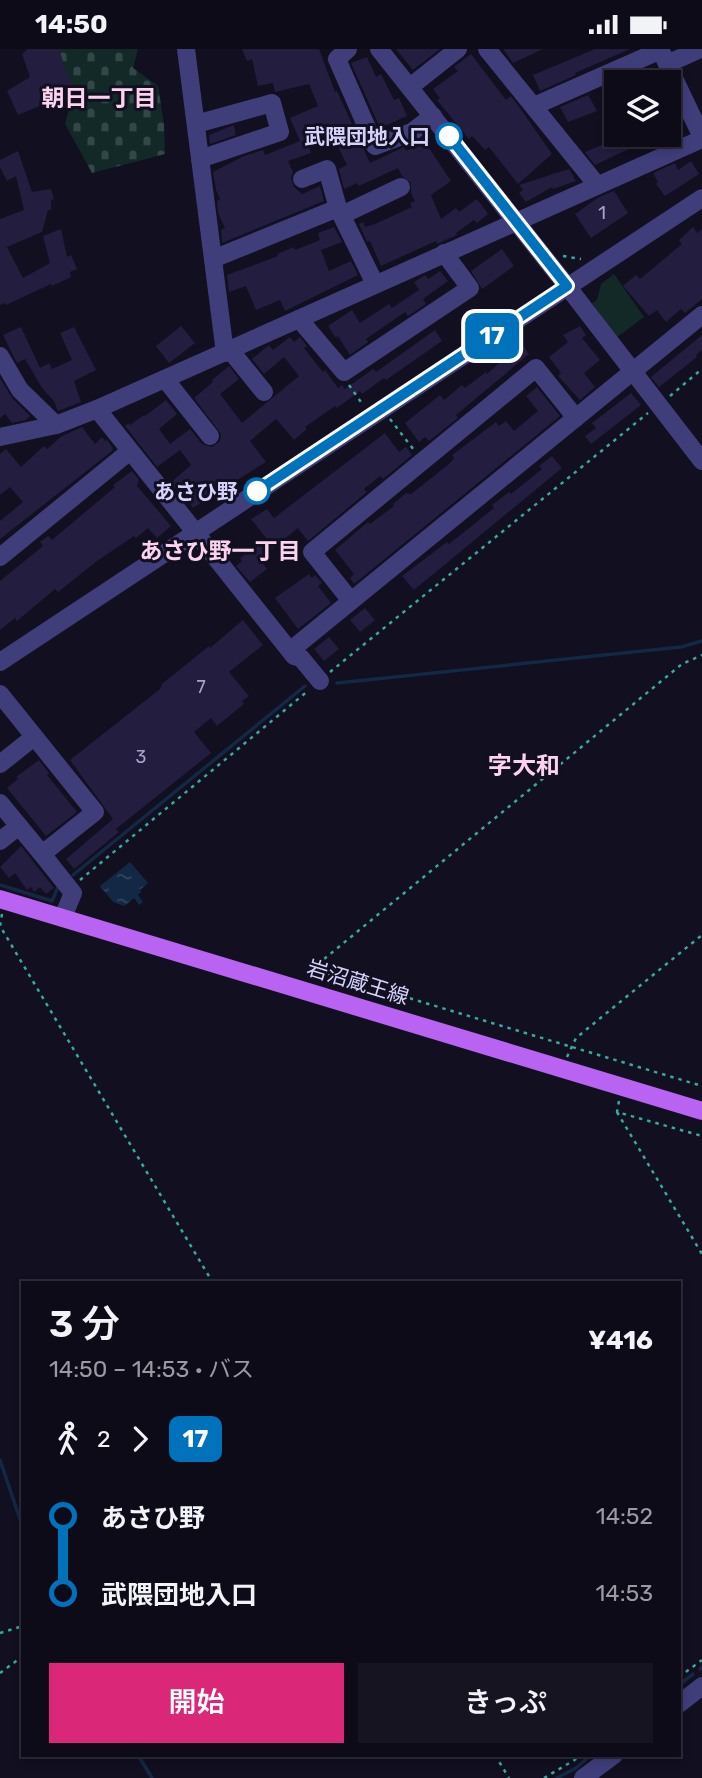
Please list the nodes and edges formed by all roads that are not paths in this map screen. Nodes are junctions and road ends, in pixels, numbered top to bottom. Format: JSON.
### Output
{"nodes":[{"id":1,"x":186,"y":49,"type":"edge"},
{"id":2,"x":348,"y":49,"type":"edge"},
{"id":3,"x":379,"y":49,"type":"edge"},
{"id":4,"x":458,"y":49,"type":"edge"},
{"id":5,"x":487,"y":49,"type":"edge"},
{"id":6,"x":700,"y":49,"type":"edge"},
{"id":7,"x":663,"y":54,"type":"edge"},
{"id":8,"x":410,"y":87,"type":"junction"},
{"id":9,"x":534,"y":106,"type":"junction"},
{"id":10,"x":433,"y":116,"type":"junction"},
{"id":11,"x":195,"y":124,"type":"junction"},
{"id":12,"x":702,"y":138,"type":"edge"},
{"id":13,"x":200,"y":159,"type":"junction"},
{"id":14,"x":302,"y":179,"type":"dead end"},
{"id":15,"x":597,"y":185,"type":"junction"},
{"id":16,"x":401,"y":187,"type":"dead end"},
{"id":17,"x":702,"y":198,"type":"edge"},
{"id":18,"x":340,"y":211,"type":"junction"},
{"id":19,"x":516,"y":221,"type":"junction"},
{"id":20,"x":444,"y":253,"type":"junction"},
{"id":21,"x":213,"y":259,"type":"junction"},
{"id":22,"x":375,"y":284,"type":"junction"},
{"id":23,"x":567,"y":286,"type":"junction"},
{"id":24,"x":702,"y":315,"type":"edge"},
{"id":25,"x":299,"y":319,"type":"junction"},
{"id":26,"x":227,"y":351,"type":"junction"},
{"id":27,"x":0,"y":356,"type":"edge"},
{"id":28,"x":633,"y":372,"type":"junction"},
{"id":29,"x":165,"y":379,"type":"junction"},
{"id":30,"x":264,"y":392,"type":"dead end"},
{"id":31,"x":97,"y":409,"type":"junction"},
{"id":32,"x":576,"y":418,"type":"junction"},
{"id":33,"x":55,"y":425,"type":"junction"},
{"id":34,"x":210,"y":436,"type":"dead end"},
{"id":35,"x":0,"y":437,"type":"edge"},
{"id":36,"x":130,"y":451,"type":"junction"},
{"id":37,"x":702,"y":461,"type":"edge"},
{"id":38,"x":195,"y":533,"type":"junction"},
{"id":39,"x":0,"y":557,"type":"edge"},
{"id":40,"x":351,"y":601,"type":"junction"},
{"id":41,"x":290,"y":650,"type":"junction"},
{"id":42,"x":0,"y":662,"type":"edge"},
{"id":43,"x":320,"y":681,"type":"road end"},
{"id":44,"x":0,"y":694,"type":"edge"},
{"id":45,"x":34,"y":737,"type":"junction"},
{"id":46,"x":0,"y":764,"type":"edge"},
{"id":47,"x":0,"y":803,"type":"edge"},
{"id":48,"x":19,"y":826,"type":"junction"},
{"id":49,"x":0,"y":841,"type":"edge"},
{"id":50,"x":42,"y":854,"type":"junction"},
{"id":51,"x":2,"y":900,"type":"edge"},
{"id":52,"x":63,"y":917,"type":"junction"},
{"id":53,"x":702,"y":1111,"type":"edge"},
{"id":54,"x":702,"y":1686,"type":"edge"},
{"id":55,"x":681,"y":1702,"type":"edge"},
{"id":56,"x":611,"y":1757,"type":"edge"},
{"id":57,"x":583,"y":1778,"type":"edge"}],
"edges":[{"from":1,"to":11,"type":"street"},
{"from":2,"to":10,"type":"street"},
{"from":3,"to":8,"type":"street"},
{"from":4,"to":8,"type":"street"},
{"from":5,"to":9,"type":"street"},
{"from":6,"to":7,"type":"street"},
{"from":7,"to":9,"type":"street"},
{"from":7,"to":12,"type":"street"},
{"from":8,"to":10,"type":"street"},
{"from":9,"to":15,"type":"street"},
{"from":10,"to":19,"type":"street"},
{"from":11,"to":13,"type":"street"},
{"from":11,"to":13,"type":"street"},
{"from":12,"to":15,"type":"street"},
{"from":13,"to":21,"type":"street"},
{"from":14,"to":18,"type":"street"},
{"from":15,"to":19,"type":"street"},
{"from":16,"to":18,"type":"street"},
{"from":17,"to":23,"type":"street"},
{"from":18,"to":21,"type":"street"},
{"from":18,"to":22,"type":"street"},
{"from":19,"to":20,"type":"street"},
{"from":19,"to":23,"type":"street"},
{"from":20,"to":22,"type":"street"},
{"from":20,"to":25,"type":"street"},
{"from":21,"to":26,"type":"street"},
{"from":22,"to":25,"type":"street"},
{"from":23,"to":28,"type":"street"},
{"from":23,"to":38,"type":"street"},
{"from":24,"to":28,"type":"street"},
{"from":25,"to":26,"type":"street"},
{"from":26,"to":29,"type":"street"},
{"from":26,"to":30,"type":"street"},
{"from":27,"to":33,"type":"street"},
{"from":28,"to":32,"type":"street"},
{"from":28,"to":37,"type":"street"},
{"from":29,"to":31,"type":"street"},
{"from":29,"to":34,"type":"street"},
{"from":31,"to":33,"type":"street"},
{"from":31,"to":36,"type":"street"},
{"from":32,"to":40,"type":"street"},
{"from":32,"to":40,"type":"street"},
{"from":33,"to":35,"type":"street"},
{"from":36,"to":38,"type":"street"},
{"from":36,"to":39,"type":"street"},
{"from":38,"to":41,"type":"street"},
{"from":38,"to":42,"type":"street"},
{"from":40,"to":41,"type":"street"},
{"from":41,"to":43,"type":"street"},
{"from":44,"to":45,"type":"street"},
{"from":45,"to":46,"type":"street"},
{"from":45,"to":50,"type":"street"},
{"from":47,"to":48,"type":"street"},
{"from":48,"to":49,"type":"street"},
{"from":48,"to":50,"type":"street"},
{"from":50,"to":52,"type":"street"},
{"from":51,"to":52,"type":"main road","name":"岩沼蔵王線"},
{"from":52,"to":53,"type":"main road","name":"岩沼蔵王線"},
{"from":54,"to":55,"type":"street"},
{"from":56,"to":57,"type":"street"}]}
